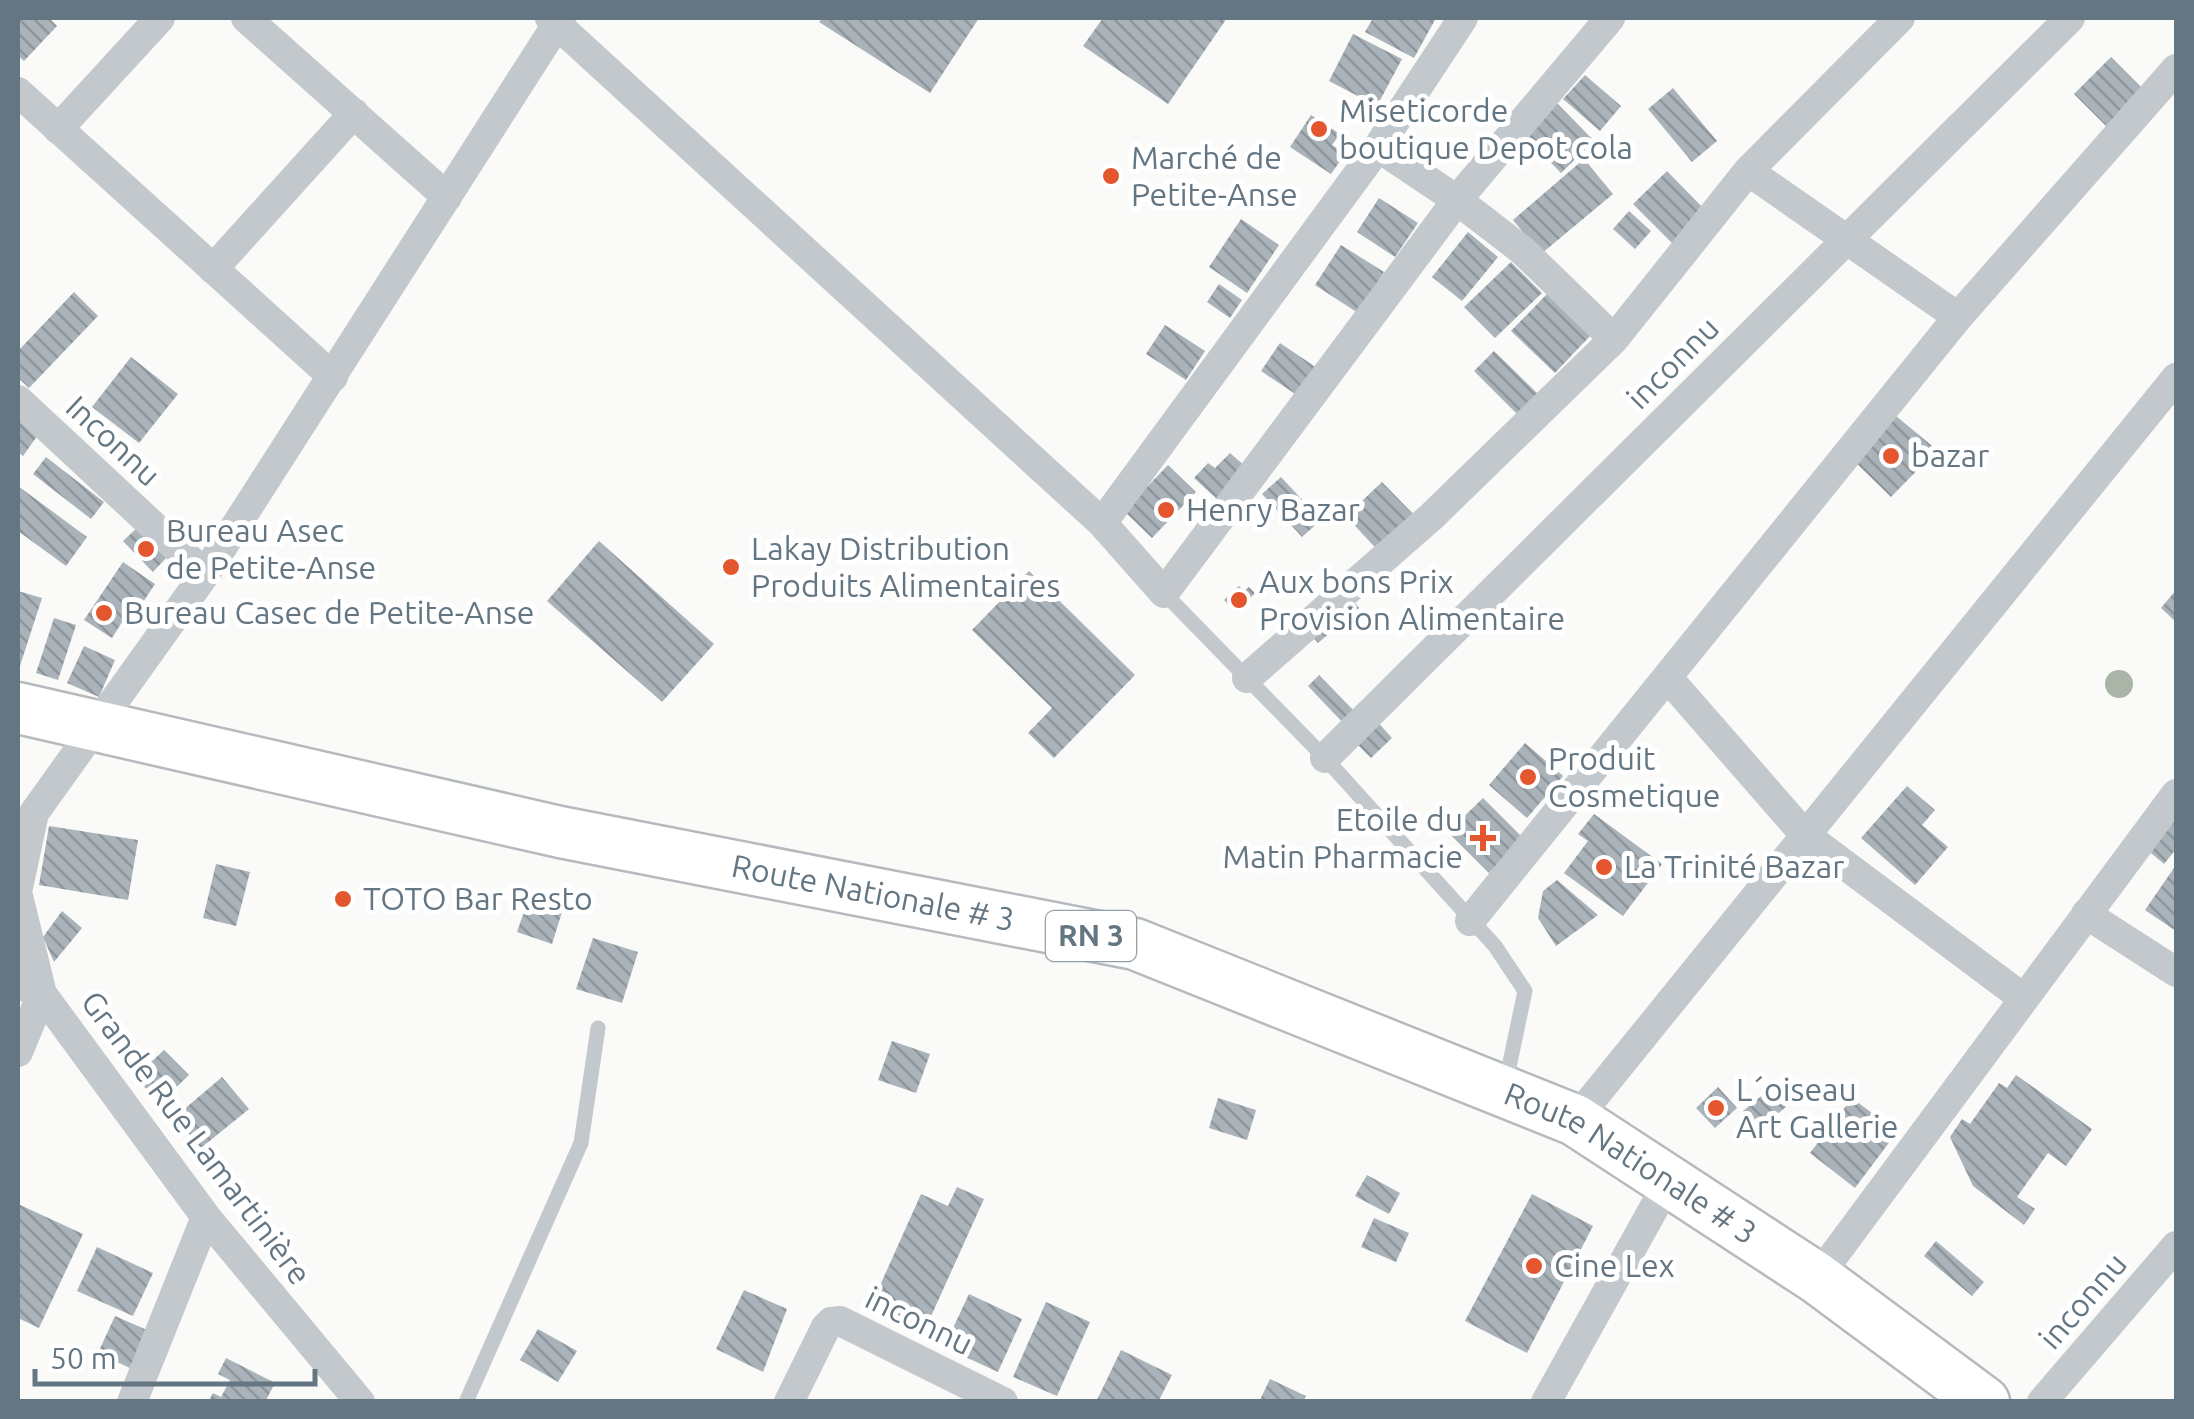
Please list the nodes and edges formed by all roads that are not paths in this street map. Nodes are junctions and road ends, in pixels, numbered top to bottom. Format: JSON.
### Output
{"nodes":[{"id":1,"x":160,"y":18,"type":"edge"},
{"id":2,"x":246,"y":18,"type":"edge"},
{"id":3,"x":1463,"y":18,"type":"edge"},
{"id":4,"x":1610,"y":18,"type":"edge"},
{"id":5,"x":1900,"y":18,"type":"edge"},
{"id":6,"x":2070,"y":18,"type":"edge"},
{"id":7,"x":556,"y":20,"type":"edge"},
{"id":8,"x":2176,"y":69,"type":"edge"},
{"id":9,"x":18,"y":92,"type":"edge"},
{"id":10,"x":354,"y":113,"type":"junction"},
{"id":11,"x":58,"y":129,"type":"junction"},
{"id":12,"x":1378,"y":147,"type":"junction"},
{"id":13,"x":1748,"y":171,"type":"junction"},
{"id":14,"x":447,"y":197,"type":"junction"},
{"id":15,"x":1457,"y":200,"type":"junction"},
{"id":16,"x":1848,"y":238,"type":"junction"},
{"id":17,"x":213,"y":269,"type":"junction"},
{"id":18,"x":1958,"y":317,"type":"junction"},
{"id":19,"x":1614,"y":338,"type":"junction"},
{"id":20,"x":333,"y":378,"type":"junction"},
{"id":21,"x":2176,"y":378,"type":"edge"},
{"id":22,"x":18,"y":400,"type":"edge"},
{"id":23,"x":1102,"y":522,"type":"junction"},
{"id":24,"x":205,"y":574,"type":"junction"},
{"id":25,"x":1164,"y":593,"type":"junction"},
{"id":26,"x":1248,"y":678,"type":"junction"},
{"id":27,"x":1668,"y":678,"type":"junction"},
{"id":28,"x":18,"y":708,"type":"edge"},
{"id":29,"x":98,"y":726,"type":"junction"},
{"id":30,"x":1325,"y":758,"type":"junction"},
{"id":31,"x":2176,"y":794,"type":"edge"},
{"id":32,"x":1806,"y":835,"type":"junction"},
{"id":33,"x":18,"y":887,"type":"edge"},
{"id":34,"x":18,"y":896,"type":"edge"},
{"id":35,"x":2086,"y":914,"type":"junction"},
{"id":36,"x":1470,"y":921,"type":"junction"},
{"id":37,"x":2176,"y":972,"type":"edge"},
{"id":38,"x":30,"y":989,"type":"edge"},
{"id":39,"x":2024,"y":998,"type":"junction"},
{"id":40,"x":598,"y":1028,"type":"dead end"},
{"id":41,"x":18,"y":1052,"type":"edge"},
{"id":42,"x":1505,"y":1090,"type":"junction"},
{"id":43,"x":1575,"y":1120,"type":"junction"},
{"id":44,"x":1669,"y":1181,"type":"junction"},
{"id":45,"x":206,"y":1217,"type":"junction"},
{"id":46,"x":2176,"y":1246,"type":"edge"},
{"id":47,"x":1817,"y":1278,"type":"junction"},
{"id":48,"x":132,"y":1402,"type":"edge"},
{"id":49,"x":360,"y":1402,"type":"edge"},
{"id":50,"x":466,"y":1402,"type":"edge"},
{"id":51,"x":789,"y":1402,"type":"edge"},
{"id":52,"x":1003,"y":1402,"type":"edge"},
{"id":53,"x":1546,"y":1402,"type":"edge"},
{"id":54,"x":1984,"y":1402,"type":"edge"},
{"id":55,"x":2042,"y":1402,"type":"edge"}],
"edges":[{"from":1,"to":11,"type":"street"},
{"from":2,"to":10,"type":"street"},
{"from":3,"to":12,"type":"street"},
{"from":4,"to":15,"type":"street"},
{"from":5,"to":13,"type":"street","name":"inconnu"},
{"from":6,"to":16,"type":"street","name":"inconnu"},
{"from":7,"to":14,"type":"street"},
{"from":7,"to":23,"type":"street"},
{"from":8,"to":18,"type":"street"},
{"from":9,"to":11,"type":"street"},
{"from":10,"to":14,"type":"street"},
{"from":10,"to":17,"type":"street"},
{"from":11,"to":17,"type":"street"},
{"from":12,"to":15,"type":"street","name":"inconnu"},
{"from":12,"to":23,"type":"street"},
{"from":13,"to":16,"type":"street"},
{"from":13,"to":19,"type":"street","name":"inconnu"},
{"from":14,"to":20,"type":"street"},
{"from":15,"to":19,"type":"street","name":"inconnu"},
{"from":15,"to":25,"type":"street"},
{"from":16,"to":18,"type":"street"},
{"from":16,"to":30,"type":"street","name":"inconnu"},
{"from":17,"to":20,"type":"street"},
{"from":18,"to":27,"type":"street"},
{"from":19,"to":26,"type":"street","name":"inconnu"},
{"from":20,"to":24,"type":"street"},
{"from":21,"to":32,"type":"street"},
{"from":22,"to":24,"type":"street","name":"Inconnu"},
{"from":23,"to":25,"type":"street"},
{"from":24,"to":29,"type":"street"},
{"from":25,"to":26,"type":"lane"},
{"from":26,"to":30,"type":"lane"},
{"from":27,"to":32,"type":"street"},
{"from":27,"to":36,"type":"street"},
{"from":28,"to":29,"type":"main road","name":"Route Nationale # 3","number":"RN 3"},
{"from":29,"to":33,"type":"street"},
{"from":29,"to":42,"type":"main road","name":"Route Nationale # 3","number":"RN 3"},
{"from":30,"to":36,"type":"lane"},
{"from":31,"to":35,"type":"street"},
{"from":32,"to":39,"type":"street"},
{"from":32,"to":43,"type":"street"},
{"from":34,"to":38,"type":"street","name":"Grande Rue Lamartinière"},
{"from":35,"to":37,"type":"street"},
{"from":35,"to":39,"type":"street"},
{"from":36,"to":42,"type":"lane"},
{"from":38,"to":41,"type":"street"},
{"from":38,"to":45,"type":"street","name":"Grande Rue Lamartinière"},
{"from":39,"to":47,"type":"street"},
{"from":40,"to":50,"type":"lane"},
{"from":42,"to":43,"type":"main road","name":"Route Nationale # 3","number":"RN 3"},
{"from":43,"to":44,"type":"main road","name":"Route Nationale # 3","number":"RN 3"},
{"from":44,"to":47,"type":"main road","name":"Route Nationale # 3","number":"RN 3"},
{"from":44,"to":53,"type":"street"},
{"from":45,"to":48,"type":"street"},
{"from":45,"to":49,"type":"street","name":"Grande Rue Lamartinière"},
{"from":46,"to":55,"type":"street","name":"inconnu"},
{"from":47,"to":54,"type":"main road","name":"Route Nationale # 3","number":"RN 3"},
{"from":51,"to":52,"type":"street","name":"inconnu"}]}
